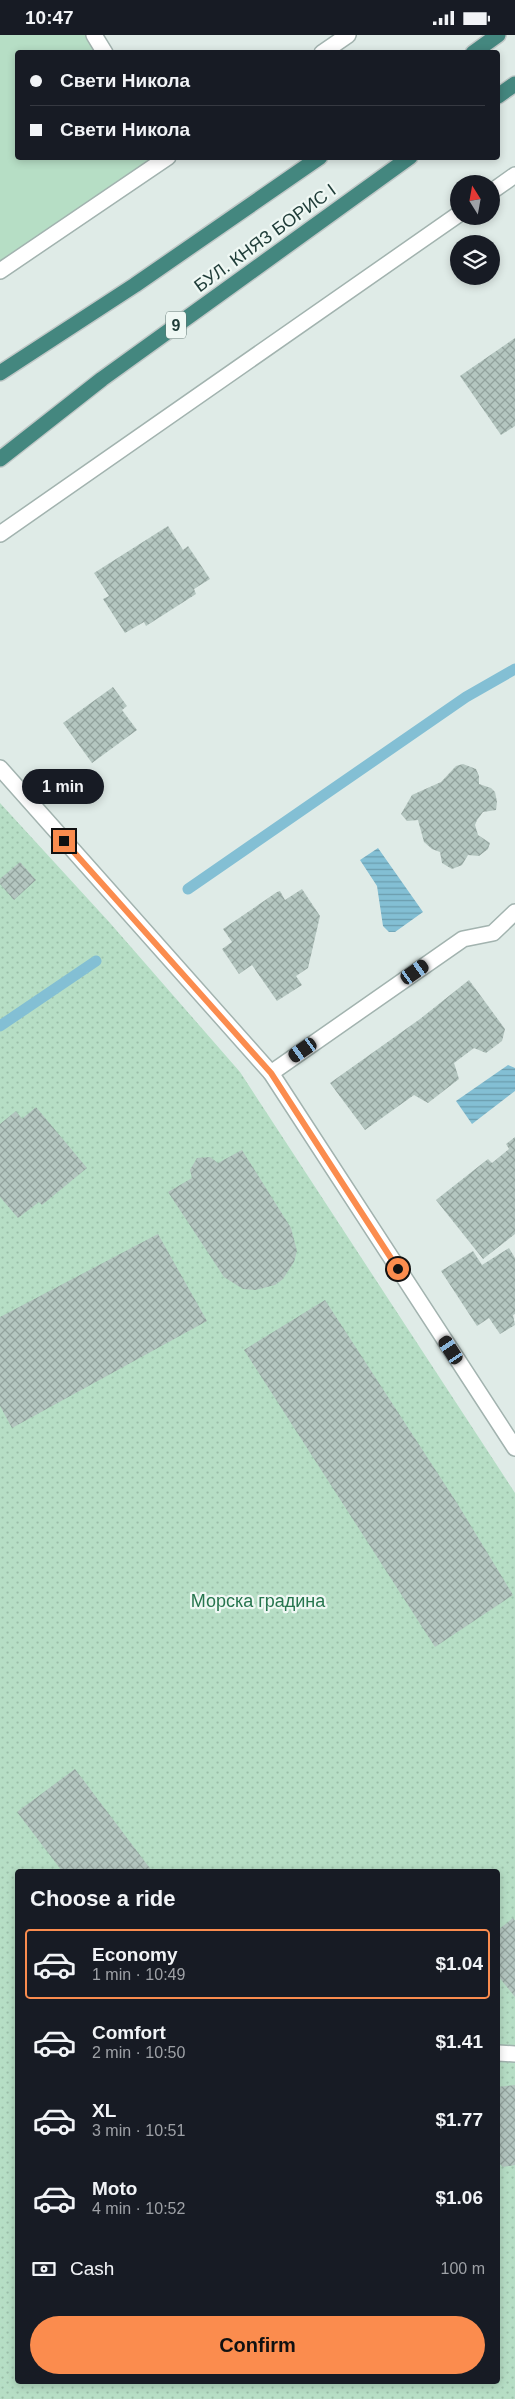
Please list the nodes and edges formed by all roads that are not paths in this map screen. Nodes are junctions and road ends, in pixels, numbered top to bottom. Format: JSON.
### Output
{"nodes":[{"id":1,"x":94,"y":35,"type":"edge"},
{"id":2,"x":348,"y":35,"type":"edge"},
{"id":3,"x":498,"y":35,"type":"edge"},
{"id":4,"x":103,"y":50,"type":"edge"},
{"id":5,"x":326,"y":50,"type":"edge"},
{"id":6,"x":477,"y":50,"type":"edge"},
{"id":7,"x":515,"y":84,"type":"edge"},
{"id":8,"x":500,"y":95,"type":"edge"},
{"id":9,"x":164,"y":160,"type":"edge"},
{"id":10,"x":316,"y":160,"type":"edge"},
{"id":11,"x":406,"y":160,"type":"edge"},
{"id":12,"x":515,"y":175,"type":"edge"},
{"id":13,"x":500,"y":186,"type":"edge"},
{"id":14,"x":450,"y":220,"type":"edge"},
{"id":15,"x":0,"y":271,"type":"edge"},
{"id":16,"x":0,"y":373,"type":"edge"},
{"id":17,"x":0,"y":459,"type":"edge"},
{"id":18,"x":0,"y":534,"type":"edge"},
{"id":19,"x":0,"y":768,"type":"edge"},
{"id":20,"x":515,"y":912,"type":"edge"},
{"id":21,"x":271,"y":1073,"type":"junction"},
{"id":22,"x":515,"y":1448,"type":"edge"},
{"id":23,"x":500,"y":2053,"type":"edge"},
{"id":24,"x":515,"y":2054,"type":"edge"}],
"edges":[{"from":1,"to":4,"type":"street"},
{"from":2,"to":5,"type":"street"},
{"from":3,"to":6,"type":"highway"},
{"from":7,"to":8,"type":"highway"},
{"from":9,"to":15,"type":"street"},
{"from":10,"to":16,"type":"highway","name":"БУЛ. КНЯЗ БОРИС I"},
{"from":11,"to":17,"type":"highway","name":"БУЛ. КНЯЗ БОРИС I","number":"9"},
{"from":12,"to":13,"type":"street"},
{"from":14,"to":18,"type":"street"},
{"from":19,"to":21,"type":"street"},
{"from":20,"to":21,"type":"street"},
{"from":21,"to":22,"type":"street"},
{"from":23,"to":24,"type":"street"}]}
